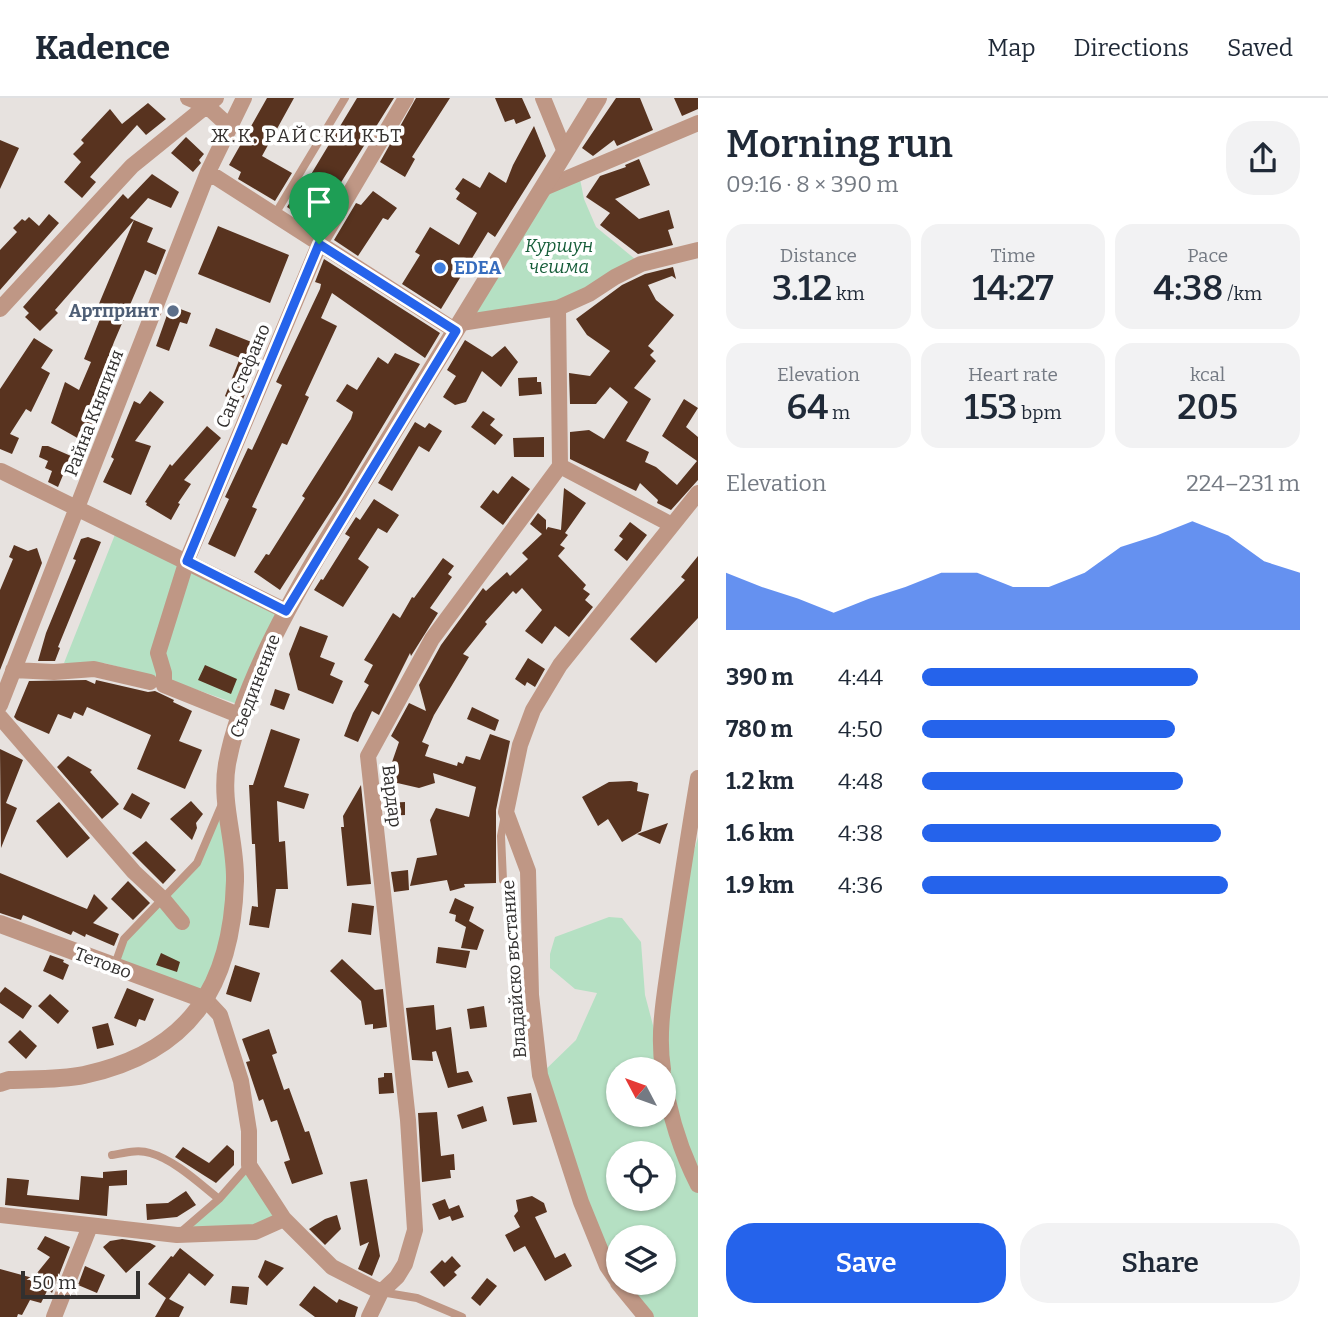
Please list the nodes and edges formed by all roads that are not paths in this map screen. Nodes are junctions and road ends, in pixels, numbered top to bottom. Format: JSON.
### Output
{"nodes":[{"id":1,"x":188,"y":98,"type":"edge"},
{"id":2,"x":244,"y":98,"type":"edge"},
{"id":3,"x":345,"y":98,"type":"edge"},
{"id":4,"x":406,"y":98,"type":"edge"},
{"id":5,"x":543,"y":98,"type":"edge"},
{"id":6,"x":598,"y":98,"type":"edge"},
{"id":7,"x":211,"y":102,"type":"edge"},
{"id":8,"x":698,"y":123,"type":"edge"},
{"id":9,"x":230,"y":127,"type":"junction"},
{"id":10,"x":565,"y":152,"type":"junction"},
{"id":11,"x":208,"y":172,"type":"junction"},
{"id":12,"x":544,"y":188,"type":"junction"},
{"id":13,"x":274,"y":216,"type":"junction"},
{"id":14,"x":319,"y":244,"type":"junction"},
{"id":15,"x":698,"y":250,"type":"edge"},
{"id":16,"x":0,"y":309,"type":"edge"},
{"id":17,"x":558,"y":309,"type":"junction"},
{"id":18,"x":458,"y":327,"type":"junction"},
{"id":19,"x":560,"y":466,"type":"junction"},
{"id":20,"x":1,"y":471,"type":"edge"},
{"id":21,"x":698,"y":493,"type":"edge"},
{"id":22,"x":78,"y":508,"type":"junction"},
{"id":23,"x":672,"y":524,"type":"junction"},
{"id":24,"x":187,"y":561,"type":"junction"},
{"id":25,"x":286,"y":611,"type":"junction"},
{"id":26,"x":13,"y":670,"type":"junction"},
{"id":27,"x":157,"y":683,"type":"junction"},
{"id":28,"x":0,"y":705,"type":"edge"},
{"id":29,"x":241,"y":716,"type":"junction"},
{"id":30,"x":0,"y":717,"type":"edge"},
{"id":31,"x":698,"y":778,"type":"edge"},
{"id":32,"x":224,"y":798,"type":"junction"},
{"id":33,"x":506,"y":812,"type":"junction"},
{"id":34,"x":503,"y":880,"type":"dead end"},
{"id":35,"x":163,"y":899,"type":"junction"},
{"id":36,"x":182,"y":922,"type":"dead end"},
{"id":37,"x":0,"y":924,"type":"edge"},
{"id":38,"x":114,"y":967,"type":"junction"},
{"id":39,"x":206,"y":1000,"type":"junction"},
{"id":40,"x":661,"y":1057,"type":"edge"},
{"id":41,"x":0,"y":1083,"type":"edge"},
{"id":42,"x":674,"y":1127,"type":"edge"},
{"id":43,"x":112,"y":1155,"type":"dead end"},
{"id":44,"x":249,"y":1165,"type":"junction"},
{"id":45,"x":698,"y":1185,"type":"edge"},
{"id":46,"x":219,"y":1199,"type":"junction"},
{"id":47,"x":0,"y":1215,"type":"edge"},
{"id":48,"x":284,"y":1219,"type":"junction"},
{"id":49,"x":90,"y":1226,"type":"junction"},
{"id":50,"x":177,"y":1235,"type":"junction"},
{"id":51,"x":606,"y":1264,"type":"edge"},
{"id":52,"x":381,"y":1292,"type":"junction"},
{"id":53,"x":628,"y":1295,"type":"edge"},
{"id":54,"x":54,"y":1317,"type":"edge"},
{"id":55,"x":369,"y":1317,"type":"edge"},
{"id":56,"x":463,"y":1317,"type":"edge"},
{"id":57,"x":646,"y":1317,"type":"edge"}],
"edges":[{"from":1,"to":7,"type":"street"},
{"from":2,"to":9,"type":"street","name":"Райна Княгиня"},
{"from":3,"to":13,"type":"lane"},
{"from":4,"to":14,"type":"street","name":"Сан Стефано"},
{"from":5,"to":10,"type":"street"},
{"from":6,"to":10,"type":"street","name":"Съединение"},
{"from":7,"to":9,"type":"street"},
{"from":7,"to":16,"type":"street"},
{"from":8,"to":12,"type":"street"},
{"from":9,"to":11,"type":"street","name":"Райна Княгиня"},
{"from":10,"to":12,"type":"street","name":"Съединение"},
{"from":11,"to":13,"type":"street"},
{"from":11,"to":22,"type":"street","name":"Райна Княгиня"},
{"from":12,"to":18,"type":"street","name":"Съединение"},
{"from":13,"to":14,"type":"street"},
{"from":14,"to":18,"type":"street"},
{"from":14,"to":24,"type":"street","name":"Сан Стефано"},
{"from":15,"to":17,"type":"street"},
{"from":17,"to":18,"type":"street"},
{"from":17,"to":19,"type":"street"},
{"from":18,"to":25,"type":"street","name":"Съединение"},
{"from":19,"to":23,"type":"street"},
{"from":19,"to":52,"type":"street","name":"Вардар"},
{"from":20,"to":22,"type":"street"},
{"from":21,"to":23,"type":"street"},
{"from":22,"to":24,"type":"street"},
{"from":22,"to":26,"type":"street","name":"Райна Княгиня"},
{"from":23,"to":33,"type":"street"},
{"from":24,"to":25,"type":"street"},
{"from":24,"to":27,"type":"street","name":"Сан Стефано"},
{"from":25,"to":29,"type":"street","name":"Съединение"},
{"from":26,"to":27,"type":"street"},
{"from":26,"to":28,"type":"street","name":"Райна Княгиня"},
{"from":27,"to":29,"type":"street"},
{"from":29,"to":32,"type":"street","name":"Съединение"},
{"from":30,"to":35,"type":"street"},
{"from":31,"to":40,"type":"street"},
{"from":32,"to":35,"type":"lane"},
{"from":32,"to":39,"type":"street","name":"Съединение"},
{"from":33,"to":34,"type":"lane"},
{"from":33,"to":51,"type":"street","name":"Владайско въстание"},
{"from":35,"to":36,"type":"street"},
{"from":35,"to":38,"type":"lane"},
{"from":37,"to":38,"type":"street","name":"Тетово"},
{"from":38,"to":39,"type":"street","name":"Тетово"},
{"from":39,"to":41,"type":"street","name":"Съединение"},
{"from":39,"to":44,"type":"street"},
{"from":42,"to":45,"type":"street"},
{"from":43,"to":46,"type":"lane"},
{"from":44,"to":46,"type":"lane"},
{"from":44,"to":48,"type":"street"},
{"from":46,"to":50,"type":"lane"},
{"from":47,"to":49,"type":"street"},
{"from":48,"to":50,"type":"street"},
{"from":48,"to":52,"type":"street"},
{"from":49,"to":50,"type":"street"},
{"from":49,"to":54,"type":"street"},
{"from":52,"to":55,"type":"street","name":"Вардар"},
{"from":52,"to":56,"type":"lane"},
{"from":53,"to":57,"type":"street","name":"Владайско въстание"}]}
